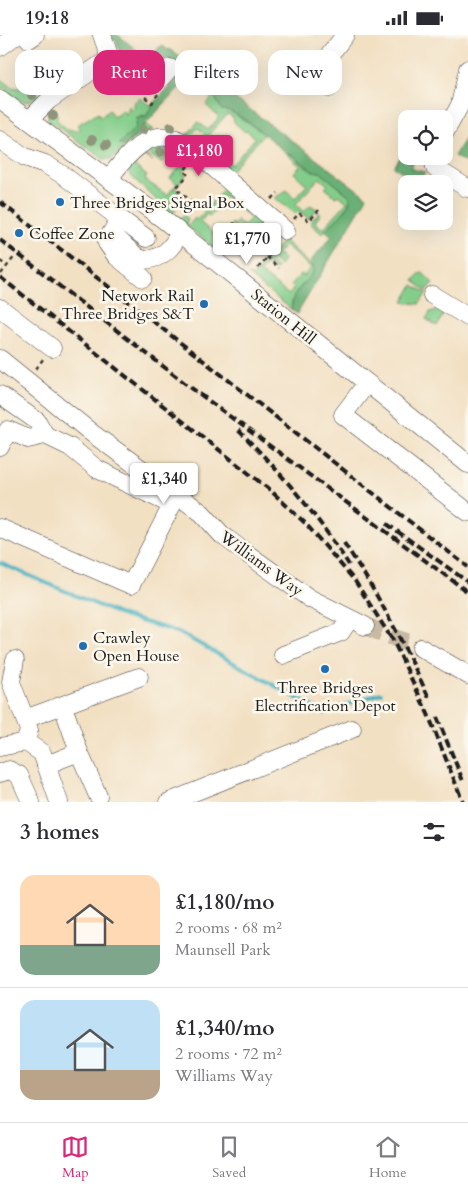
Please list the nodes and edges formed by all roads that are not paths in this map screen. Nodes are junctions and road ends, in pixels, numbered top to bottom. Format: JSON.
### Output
{"nodes":[{"id":1,"x":102,"y":35,"type":"edge"},
{"id":2,"x":345,"y":35,"type":"edge"},
{"id":3,"x":27,"y":36,"type":"edge"},
{"id":4,"x":0,"y":47,"type":"edge"},
{"id":5,"x":107,"y":50,"type":"edge"},
{"id":6,"x":333,"y":50,"type":"edge"},
{"id":7,"x":170,"y":67,"type":"dead end"},
{"id":8,"x":468,"y":69,"type":"edge"},
{"id":9,"x":93,"y":70,"type":"edge"},
{"id":10,"x":165,"y":73,"type":"edge"},
{"id":11,"x":0,"y":99,"type":"edge"},
{"id":12,"x":453,"y":118,"type":"edge"},
{"id":13,"x":29,"y":121,"type":"junction"},
{"id":14,"x":0,"y":140,"type":"edge"},
{"id":15,"x":435,"y":165,"type":"edge"},
{"id":16,"x":109,"y":178,"type":"junction"},
{"id":17,"x":467,"y":188,"type":"edge"},
{"id":18,"x":115,"y":225,"type":"junction"},
{"id":19,"x":180,"y":233,"type":"junction"},
{"id":20,"x":260,"y":237,"type":"dead end"},
{"id":21,"x":146,"y":238,"type":"dead end"},
{"id":22,"x":144,"y":278,"type":"dead end"},
{"id":23,"x":433,"y":295,"type":"dead end"},
{"id":24,"x":0,"y":308,"type":"edge"},
{"id":25,"x":468,"y":317,"type":"edge"},
{"id":26,"x":49,"y":352,"type":"road end"},
{"id":27,"x":0,"y":359,"type":"edge"},
{"id":28,"x":367,"y":383,"type":"junction"},
{"id":29,"x":0,"y":395,"type":"edge"},
{"id":30,"x":84,"y":427,"type":"junction"},
{"id":31,"x":45,"y":435,"type":"junction"},
{"id":32,"x":2,"y":438,"type":"edge"},
{"id":33,"x":70,"y":447,"type":"junction"},
{"id":34,"x":468,"y":465,"type":"edge"},
{"id":35,"x":468,"y":513,"type":"edge"},
{"id":36,"x":0,"y":528,"type":"edge"},
{"id":37,"x":421,"y":648,"type":"tunnel mouth"},
{"id":38,"x":282,"y":655,"type":"dead end"},
{"id":39,"x":15,"y":660,"type":"dead end"},
{"id":40,"x":468,"y":675,"type":"edge"},
{"id":41,"x":139,"y":677,"type":"dead end"},
{"id":42,"x":6,"y":681,"type":"edge"},
{"id":43,"x":66,"y":715,"type":"dead end"},
{"id":44,"x":25,"y":719,"type":"junction"},
{"id":45,"x":352,"y":729,"type":"dead end"},
{"id":46,"x":26,"y":742,"type":"junction"},
{"id":47,"x":0,"y":747,"type":"edge"},
{"id":48,"x":80,"y":752,"type":"junction"},
{"id":49,"x":48,"y":772,"type":"junction"},
{"id":50,"x":0,"y":773,"type":"edge"},
{"id":51,"x":28,"y":795,"type":"edge"},
{"id":52,"x":98,"y":796,"type":"dead end"},
{"id":53,"x":59,"y":802,"type":"edge"},
{"id":54,"x":169,"y":802,"type":"edge"}],
"edges":[{"from":1,"to":5,"type":"street"},
{"from":2,"to":6,"type":"street"},
{"from":3,"to":4,"type":"street"},
{"from":7,"to":10,"type":"street"},
{"from":8,"to":12,"type":"street"},
{"from":9,"to":13,"type":"street"},
{"from":11,"to":13,"type":"street","name":"Station Hill"},
{"from":13,"to":16,"type":"street","name":"Station Hill"},
{"from":14,"to":18,"type":"street"},
{"from":15,"to":17,"type":"street"},
{"from":16,"to":19,"type":"street","name":"Station Hill"},
{"from":16,"to":20,"type":"street"},
{"from":18,"to":19,"type":"street"},
{"from":18,"to":21,"type":"street"},
{"from":18,"to":22,"type":"street"},
{"from":19,"to":28,"type":"street","name":"Station Hill"},
{"from":23,"to":25,"type":"street"},
{"from":24,"to":26,"type":"street"},
{"from":27,"to":30,"type":"street","name":"Williams Way"},
{"from":28,"to":34,"type":"street","name":"Station Hill"},
{"from":28,"to":35,"type":"street"},
{"from":29,"to":31,"type":"street"},
{"from":30,"to":33,"type":"street"},
{"from":30,"to":38,"type":"street","name":"Williams Way"},
{"from":31,"to":32,"type":"street"},
{"from":31,"to":33,"type":"street"},
{"from":33,"to":36,"type":"street"},
{"from":37,"to":40,"type":"street"},
{"from":39,"to":42,"type":"street"},
{"from":41,"to":44,"type":"street"},
{"from":42,"to":44,"type":"street"},
{"from":43,"to":48,"type":"street"},
{"from":44,"to":46,"type":"street"},
{"from":45,"to":54,"type":"street"},
{"from":46,"to":47,"type":"street"},
{"from":46,"to":49,"type":"street"},
{"from":48,"to":49,"type":"street"},
{"from":48,"to":52,"type":"street"},
{"from":49,"to":51,"type":"street"},
{"from":49,"to":53,"type":"street"},
{"from":50,"to":51,"type":"street"}]}
